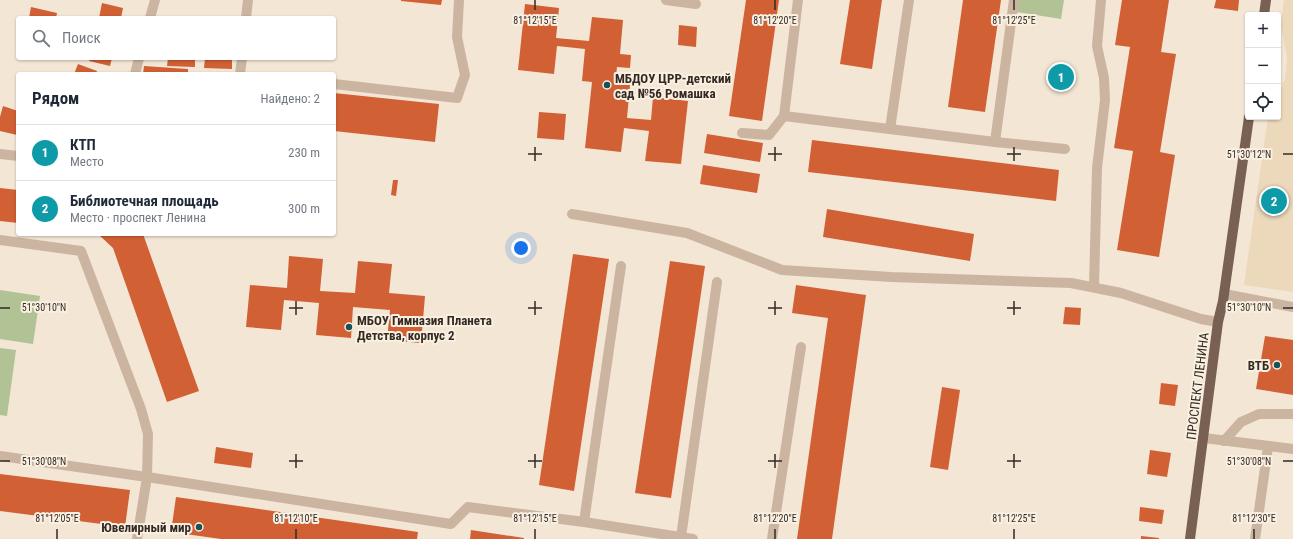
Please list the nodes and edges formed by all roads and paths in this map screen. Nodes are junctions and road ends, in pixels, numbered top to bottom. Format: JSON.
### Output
{"nodes":[{"id":1,"x":155,"y":0,"type":"edge"},
{"id":2,"x":248,"y":0,"type":"edge"},
{"id":3,"x":459,"y":0,"type":"edge"},
{"id":4,"x":666,"y":0,"type":"edge"},
{"id":5,"x":798,"y":0,"type":"edge"},
{"id":6,"x":909,"y":0,"type":"edge"},
{"id":7,"x":1014,"y":0,"type":"edge"},
{"id":8,"x":1101,"y":0,"type":"edge"},
{"id":9,"x":1266,"y":0,"type":"edge"},
{"id":10,"x":696,"y":4,"type":"dead end"},
{"id":11,"x":1264,"y":12,"type":"edge"},
{"id":12,"x":151,"y":16,"type":"edge"},
{"id":13,"x":246,"y":16,"type":"edge"},
{"id":14,"x":138,"y":60,"type":"edge"},
{"id":15,"x":242,"y":60,"type":"edge"},
{"id":16,"x":136,"y":72,"type":"edge"},
{"id":17,"x":240,"y":72,"type":"edge"},
{"id":18,"x":336,"y":84,"type":"edge"},
{"id":19,"x":784,"y":116,"type":"junction"},
{"id":20,"x":1249,"y":120,"type":"edge"},
{"id":21,"x":890,"y":129,"type":"junction"},
{"id":22,"x":742,"y":133,"type":"dead end"},
{"id":23,"x":995,"y":142,"type":"junction"},
{"id":24,"x":1065,"y":149,"type":"dead end"},
{"id":25,"x":0,"y":154,"type":"edge"},
{"id":26,"x":16,"y":156,"type":"edge"},
{"id":27,"x":572,"y":214,"type":"dead end"},
{"id":28,"x":0,"y":240,"type":"edge"},
{"id":29,"x":621,"y":266,"type":"dead end"},
{"id":30,"x":717,"y":282,"type":"dead end"},
{"id":31,"x":1094,"y":287,"type":"junction"},
{"id":32,"x":1224,"y":294,"type":"junction"},
{"id":33,"x":1293,"y":307,"type":"edge"},
{"id":34,"x":1218,"y":322,"type":"junction"},
{"id":35,"x":801,"y":347,"type":"dead end"},
{"id":36,"x":1293,"y":414,"type":"edge"},
{"id":37,"x":1204,"y":438,"type":"junction"},
{"id":38,"x":1224,"y":441,"type":"junction"},
{"id":39,"x":1268,"y":447,"type":"junction"},
{"id":40,"x":1293,"y":449,"type":"edge"},
{"id":41,"x":0,"y":456,"type":"edge"},
{"id":42,"x":147,"y":477,"type":"junction"},
{"id":43,"x":584,"y":522,"type":"junction"},
{"id":44,"x":681,"y":537,"type":"junction"},
{"id":45,"x":137,"y":539,"type":"edge"},
{"id":46,"x":693,"y":539,"type":"edge"},
{"id":47,"x":772,"y":539,"type":"edge"},
{"id":48,"x":1190,"y":539,"type":"edge"},
{"id":49,"x":1255,"y":539,"type":"edge"}],
"edges":[{"from":1,"to":12,"type":"street"},
{"from":2,"to":13,"type":"street"},
{"from":3,"to":18,"type":"street"},
{"from":4,"to":10,"type":"street"},
{"from":5,"to":19,"type":"street"},
{"from":6,"to":21,"type":"street"},
{"from":7,"to":23,"type":"street"},
{"from":8,"to":31,"type":"street"},
{"from":9,"to":11,"type":"main road"},
{"from":14,"to":16,"type":"street"},
{"from":15,"to":17,"type":"street"},
{"from":19,"to":21,"type":"street"},
{"from":19,"to":22,"type":"street"},
{"from":20,"to":32,"type":"main road","name":"ПРОСПЕКТ ЛЕНИНА"},
{"from":21,"to":23,"type":"street"},
{"from":23,"to":24,"type":"street"},
{"from":25,"to":26,"type":"street"},
{"from":27,"to":31,"type":"street"},
{"from":28,"to":42,"type":"street"},
{"from":29,"to":43,"type":"street"},
{"from":30,"to":44,"type":"street"},
{"from":31,"to":34,"type":"street"},
{"from":32,"to":33,"type":"street"},
{"from":32,"to":34,"type":"main road","name":"ПРОСПЕКТ ЛЕНИНА"},
{"from":34,"to":37,"type":"main road","name":"ПРОСПЕКТ ЛЕНИНА"},
{"from":35,"to":47,"type":"street"},
{"from":36,"to":38,"type":"street"},
{"from":37,"to":38,"type":"street"},
{"from":37,"to":48,"type":"main road","name":"ПРОСПЕКТ ЛЕНИНА"},
{"from":38,"to":39,"type":"street"},
{"from":39,"to":40,"type":"street"},
{"from":39,"to":49,"type":"street"},
{"from":41,"to":42,"type":"street"},
{"from":42,"to":43,"type":"street"},
{"from":42,"to":45,"type":"street"},
{"from":43,"to":44,"type":"street"},
{"from":44,"to":46,"type":"street"}]}
